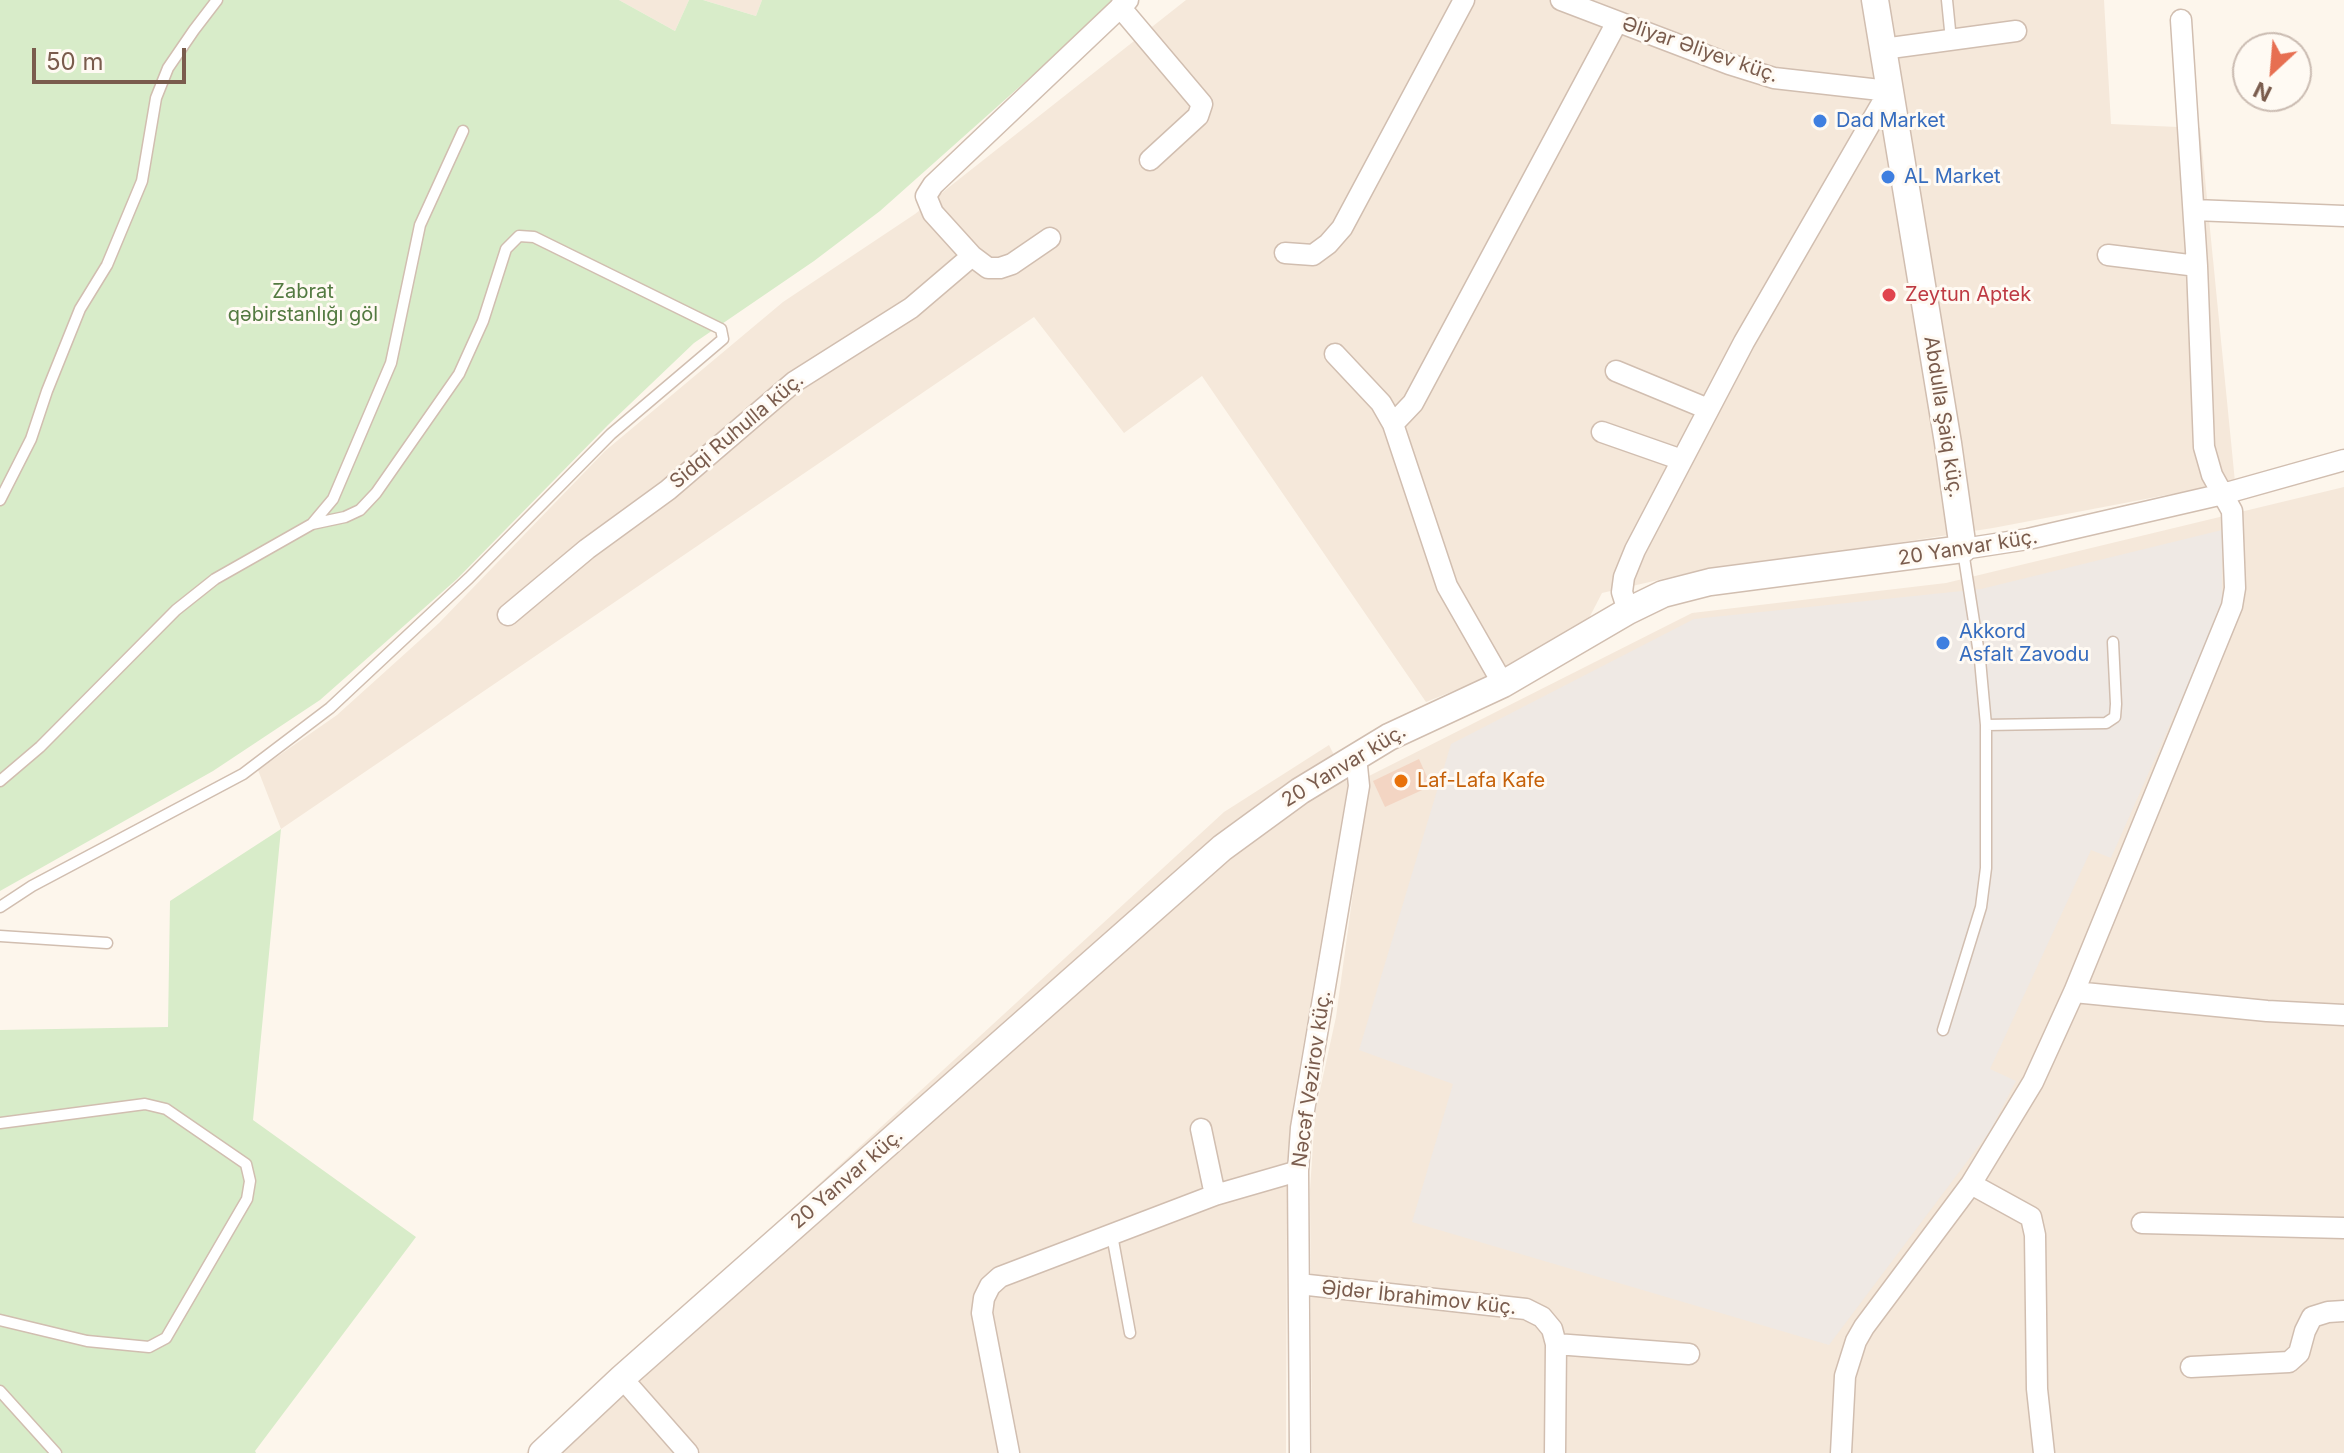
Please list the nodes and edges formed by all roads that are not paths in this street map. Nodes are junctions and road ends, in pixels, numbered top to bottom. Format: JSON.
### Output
{"nodes":[{"id":1,"x":217,"y":0,"type":"edge"},
{"id":2,"x":1464,"y":0,"type":"edge"},
{"id":3,"x":1561,"y":0,"type":"edge"},
{"id":4,"x":1875,"y":0,"type":"edge"},
{"id":5,"x":1947,"y":0,"type":"edge"},
{"id":6,"x":1124,"y":4,"type":"edge"},
{"id":7,"x":2181,"y":20,"type":"dead end"},
{"id":8,"x":1617,"y":22,"type":"junction"},
{"id":9,"x":2016,"y":31,"type":"dead end"},
{"id":10,"x":1951,"y":40,"type":"junction"},
{"id":11,"x":1883,"y":49,"type":"junction"},
{"id":12,"x":1889,"y":91,"type":"junction"},
{"id":13,"x":463,"y":131,"type":"dead end"},
{"id":14,"x":1150,"y":160,"type":"dead end"},
{"id":15,"x":2194,"y":210,"type":"junction"},
{"id":16,"x":2344,"y":216,"type":"edge"},
{"id":17,"x":1050,"y":238,"type":"dead end"},
{"id":18,"x":1285,"y":253,"type":"dead end"},
{"id":19,"x":2108,"y":255,"type":"dead end"},
{"id":20,"x":972,"y":256,"type":"junction"},
{"id":21,"x":2197,"y":266,"type":"junction"},
{"id":22,"x":1335,"y":354,"type":"dead end"},
{"id":23,"x":1616,"y":371,"type":"dead end"},
{"id":24,"x":1708,"y":409,"type":"junction"},
{"id":25,"x":1393,"y":424,"type":"junction"},
{"id":26,"x":1602,"y":432,"type":"dead end"},
{"id":27,"x":1682,"y":460,"type":"junction"},
{"id":28,"x":2344,"y":460,"type":"edge"},
{"id":29,"x":2223,"y":494,"type":"junction"},
{"id":30,"x":0,"y":500,"type":"edge"},
{"id":31,"x":312,"y":524,"type":"junction"},
{"id":32,"x":1963,"y":549,"type":"junction"},
{"id":33,"x":1628,"y":611,"type":"junction"},
{"id":34,"x":508,"y":615,"type":"dead end"},
{"id":35,"x":2113,"y":642,"type":"dead end"},
{"id":36,"x":1503,"y":684,"type":"junction"},
{"id":37,"x":1986,"y":725,"type":"junction"},
{"id":38,"x":1356,"y":756,"type":"junction"},
{"id":39,"x":0,"y":781,"type":"edge"},
{"id":40,"x":0,"y":907,"type":"edge"},
{"id":41,"x":0,"y":936,"type":"edge"},
{"id":42,"x":107,"y":943,"type":"dead end"},
{"id":43,"x":2074,"y":992,"type":"junction"},
{"id":44,"x":2344,"y":1015,"type":"edge"},
{"id":45,"x":1943,"y":1030,"type":"dead end"},
{"id":46,"x":0,"y":1123,"type":"edge"},
{"id":47,"x":1201,"y":1129,"type":"dead end"},
{"id":48,"x":1298,"y":1171,"type":"junction"},
{"id":49,"x":1971,"y":1184,"type":"junction"},
{"id":50,"x":1215,"y":1195,"type":"junction"},
{"id":51,"x":2142,"y":1223,"type":"dead end"},
{"id":52,"x":2344,"y":1228,"type":"edge"},
{"id":53,"x":1112,"y":1235,"type":"junction"},
{"id":54,"x":1299,"y":1284,"type":"junction"},
{"id":55,"x":2344,"y":1311,"type":"edge"},
{"id":56,"x":0,"y":1320,"type":"edge"},
{"id":57,"x":1130,"y":1333,"type":"dead end"},
{"id":58,"x":1556,"y":1344,"type":"junction"},
{"id":59,"x":1689,"y":1354,"type":"dead end"},
{"id":60,"x":2191,"y":1367,"type":"dead end"},
{"id":61,"x":622,"y":1378,"type":"junction"},
{"id":62,"x":0,"y":1391,"type":"edge"},
{"id":63,"x":56,"y":1453,"type":"edge"},
{"id":64,"x":542,"y":1453,"type":"edge"},
{"id":65,"x":688,"y":1453,"type":"edge"},
{"id":66,"x":1009,"y":1453,"type":"edge"},
{"id":67,"x":1300,"y":1453,"type":"edge"},
{"id":68,"x":1555,"y":1453,"type":"edge"},
{"id":69,"x":1841,"y":1453,"type":"edge"},
{"id":70,"x":2044,"y":1453,"type":"edge"}],
"edges":[{"from":1,"to":30,"type":"lane"},
{"from":2,"to":18,"type":"street"},
{"from":3,"to":8,"type":"street","name":"Əliyar Əliyev küç."},
{"from":4,"to":11,"type":"street","name":"Abdulla Şaiq küç."},
{"from":5,"to":10,"type":"lane"},
{"from":6,"to":14,"type":"street"},
{"from":6,"to":20,"type":"street"},
{"from":7,"to":15,"type":"street"},
{"from":8,"to":12,"type":"street","name":"Əliyar Əliyev küç."},
{"from":8,"to":25,"type":"street"},
{"from":9,"to":10,"type":"street"},
{"from":10,"to":11,"type":"street"},
{"from":11,"to":12,"type":"street","name":"Abdulla Şaiq küç."},
{"from":12,"to":24,"type":"street"},
{"from":12,"to":32,"type":"street","name":"Abdulla Şaiq küç."},
{"from":13,"to":31,"type":"lane"},
{"from":15,"to":16,"type":"street"},
{"from":15,"to":21,"type":"street"},
{"from":17,"to":20,"type":"street"},
{"from":19,"to":21,"type":"street"},
{"from":20,"to":34,"type":"street","name":"Sidqi Ruhulla küç."},
{"from":21,"to":29,"type":"street"},
{"from":22,"to":25,"type":"street"},
{"from":23,"to":24,"type":"street"},
{"from":24,"to":27,"type":"street"},
{"from":25,"to":36,"type":"street"},
{"from":26,"to":27,"type":"street"},
{"from":27,"to":33,"type":"street"},
{"from":28,"to":29,"type":"street","name":"20 Yanvar küç."},
{"from":29,"to":32,"type":"street","name":"20 Yanvar küç."},
{"from":29,"to":43,"type":"street"},
{"from":31,"to":39,"type":"lane"},
{"from":31,"to":40,"type":"lane"},
{"from":32,"to":33,"type":"street","name":"20 Yanvar küç."},
{"from":32,"to":37,"type":"lane"},
{"from":33,"to":36,"type":"street","name":"20 Yanvar küç."},
{"from":35,"to":37,"type":"lane"},
{"from":36,"to":38,"type":"street","name":"20 Yanvar küç."},
{"from":37,"to":45,"type":"lane"},
{"from":38,"to":48,"type":"street","name":"Nəcəf Vəzirov küç."},
{"from":38,"to":61,"type":"street","name":"20 Yanvar küç."},
{"from":41,"to":42,"type":"lane"},
{"from":43,"to":44,"type":"street"},
{"from":43,"to":49,"type":"street"},
{"from":46,"to":56,"type":"lane"},
{"from":47,"to":50,"type":"street"},
{"from":48,"to":50,"type":"street"},
{"from":48,"to":54,"type":"street","name":"Nəcəf Vəzirov küç."},
{"from":49,"to":69,"type":"street"},
{"from":49,"to":70,"type":"street"},
{"from":50,"to":53,"type":"street"},
{"from":51,"to":52,"type":"street"},
{"from":53,"to":57,"type":"lane"},
{"from":53,"to":66,"type":"street"},
{"from":54,"to":58,"type":"street","name":"Əjdər İbrahimov küç."},
{"from":54,"to":67,"type":"street","name":"Nəcəf Vəzirov küç."},
{"from":55,"to":60,"type":"street"},
{"from":58,"to":59,"type":"street"},
{"from":58,"to":68,"type":"street"},
{"from":61,"to":64,"type":"street","name":"20 Yanvar küç."},
{"from":61,"to":65,"type":"street"},
{"from":62,"to":63,"type":"lane"}]}
